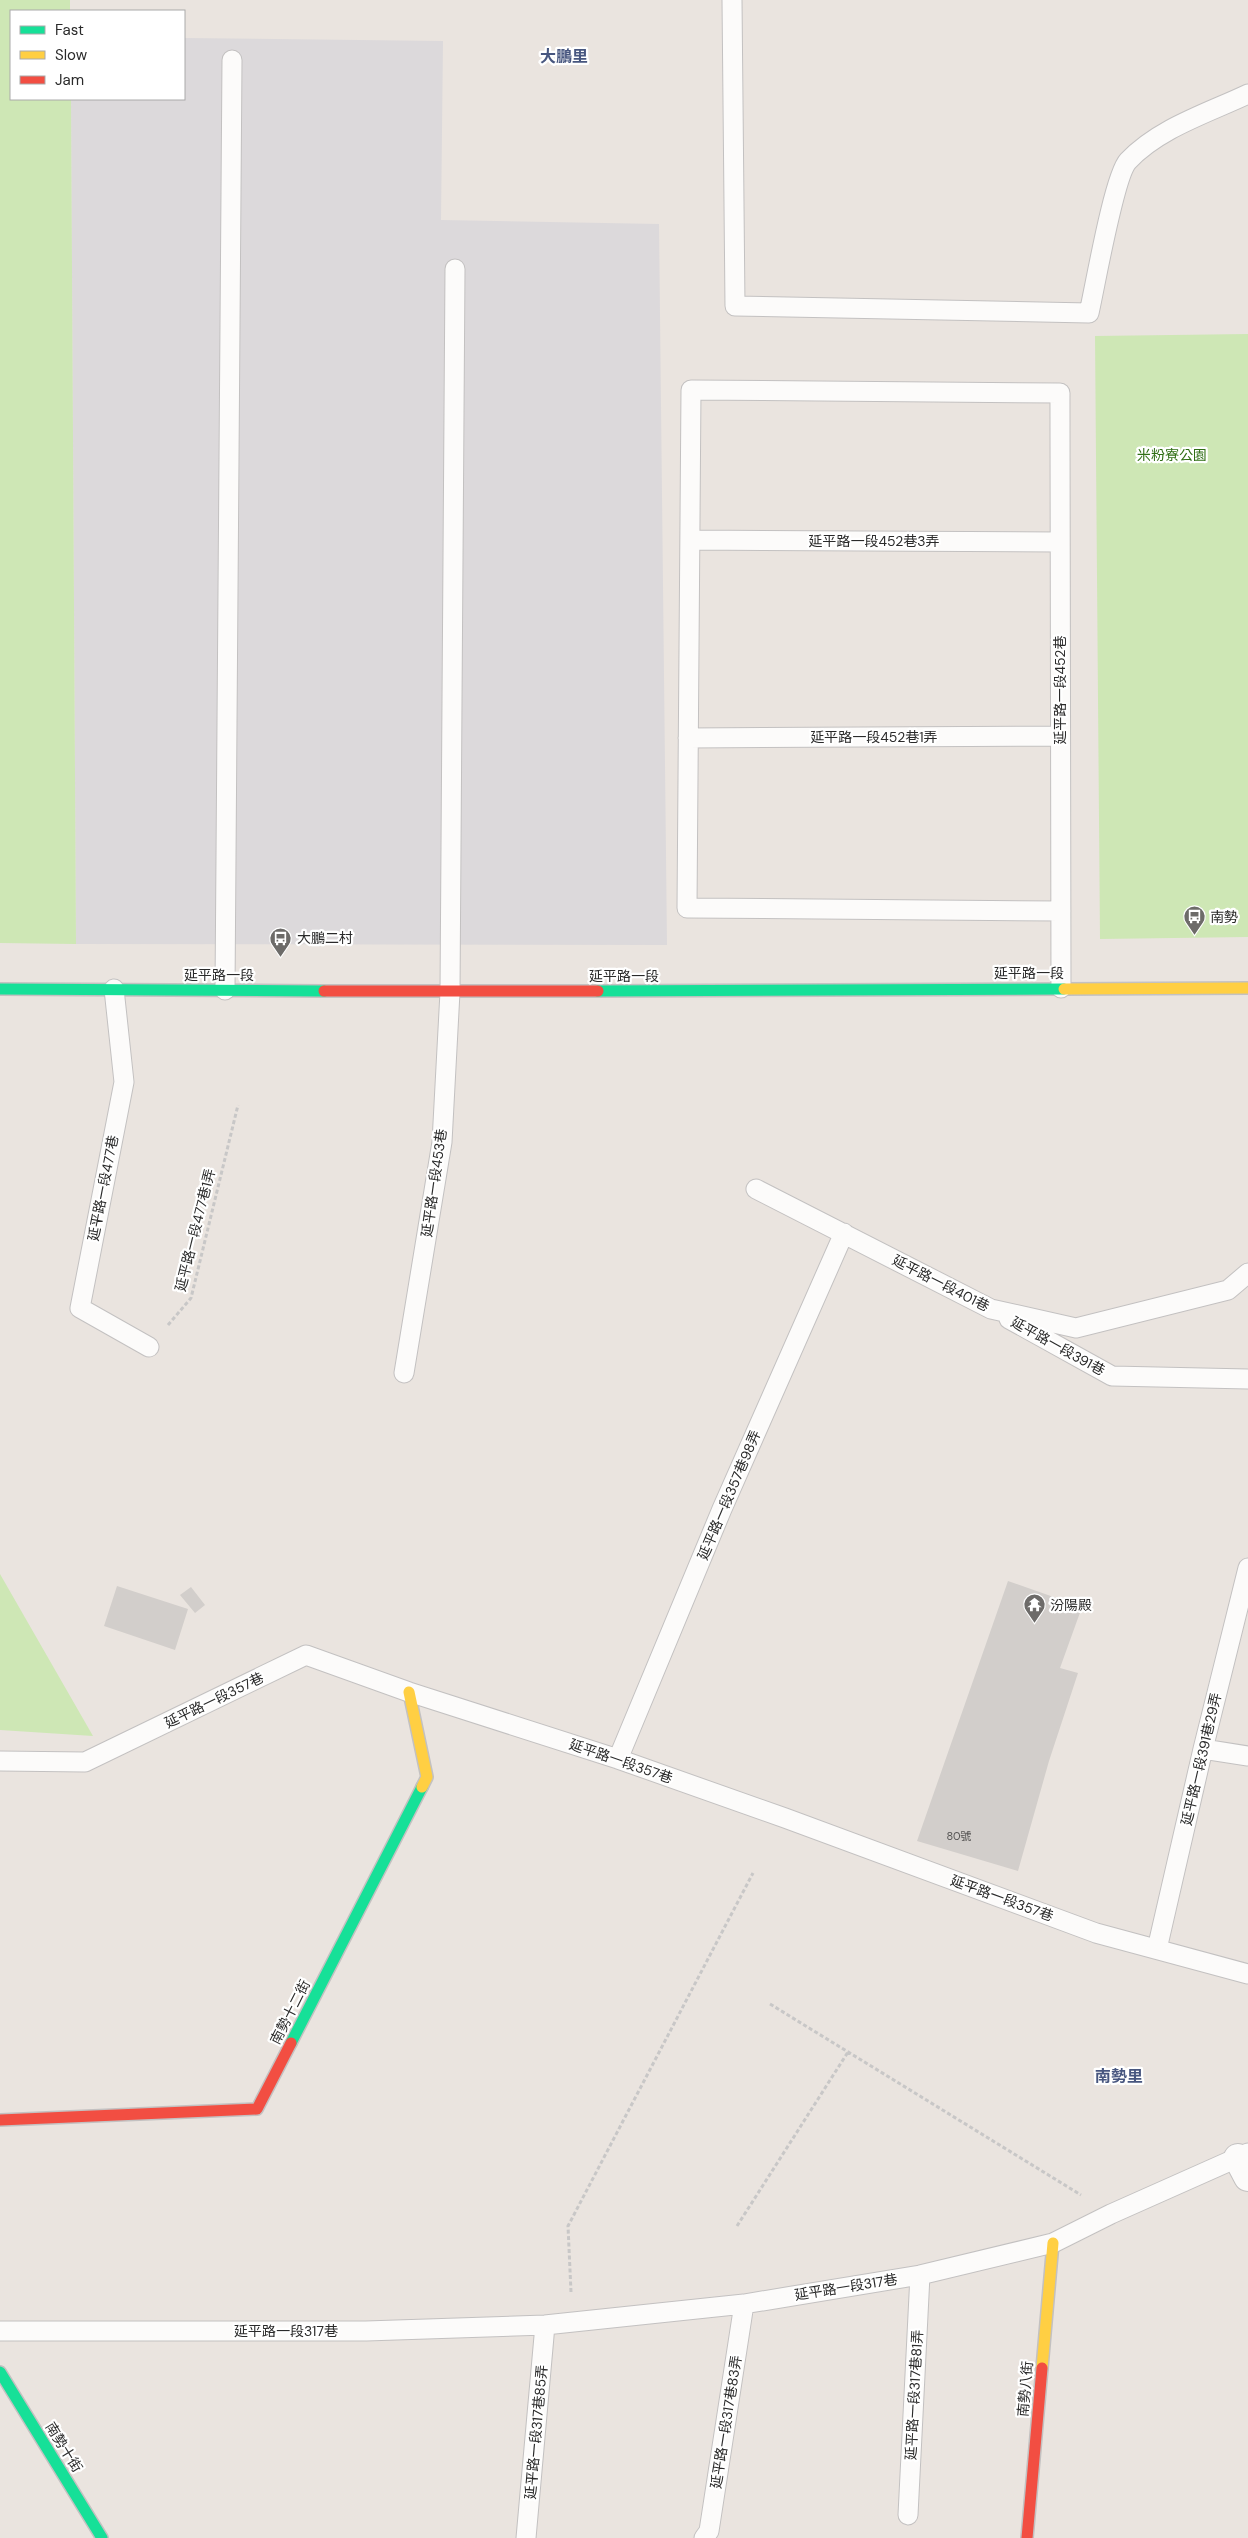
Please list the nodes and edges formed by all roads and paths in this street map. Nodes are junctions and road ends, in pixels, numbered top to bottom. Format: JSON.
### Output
{"nodes":[{"id":1,"x":732,"y":0,"type":"edge"},
{"id":2,"x":232,"y":60,"type":"dead end"},
{"id":3,"x":1248,"y":94,"type":"edge"},
{"id":4,"x":455,"y":269,"type":"dead end"},
{"id":5,"x":690,"y":540,"type":"junction"},
{"id":6,"x":1059,"y":542,"type":"junction"},
{"id":7,"x":1060,"y":736,"type":"junction"},
{"id":8,"x":688,"y":738,"type":"junction"},
{"id":9,"x":1061,"y":910,"type":"junction"},
{"id":10,"x":1061,"y":988,"type":"junction"},
{"id":11,"x":1248,"y":988,"type":"edge"},
{"id":12,"x":0,"y":989,"type":"edge"},
{"id":13,"x":114,"y":989,"type":"junction"},
{"id":14,"x":225,"y":990,"type":"junction"},
{"id":15,"x":450,"y":992,"type":"junction"},
{"id":16,"x":238,"y":1105,"type":"dead end"},
{"id":17,"x":756,"y":1189,"type":"dead end"},
{"id":18,"x":844,"y":1233,"type":"junction"},
{"id":19,"x":1248,"y":1273,"type":"edge"},
{"id":20,"x":991,"y":1309,"type":"junction"},
{"id":21,"x":149,"y":1347,"type":"joint"},
{"id":22,"x":404,"y":1373,"type":"dead end"},
{"id":23,"x":1248,"y":1379,"type":"edge"},
{"id":24,"x":1248,"y":1568,"type":"edge"},
{"id":25,"x":409,"y":1692,"type":"junction"},
{"id":26,"x":1203,"y":1749,"type":"junction"},
{"id":27,"x":1248,"y":1756,"type":"edge"},
{"id":28,"x":618,"y":1759,"type":"junction"},
{"id":29,"x":0,"y":1761,"type":"edge"},
{"id":30,"x":753,"y":1873,"type":"dead end"},
{"id":31,"x":1156,"y":1950,"type":"junction"},
{"id":32,"x":1248,"y":1974,"type":"edge"},
{"id":33,"x":770,"y":2004,"type":"dead end"},
{"id":34,"x":848,"y":2052,"type":"junction"},
{"id":35,"x":0,"y":2120,"type":"edge"},
{"id":36,"x":1245,"y":2163,"type":"edge"},
{"id":37,"x":1111,"y":2214,"type":"junction"},
{"id":38,"x":738,"y":2226,"type":"dead end"},
{"id":39,"x":1053,"y":2243,"type":"junction"},
{"id":40,"x":920,"y":2275,"type":"junction"},
{"id":41,"x":744,"y":2304,"type":"junction"},
{"id":42,"x":572,"y":2323,"type":"junction"},
{"id":43,"x":546,"y":2325,"type":"junction"},
{"id":44,"x":0,"y":2331,"type":"edge"},
{"id":45,"x":0,"y":2372,"type":"edge"},
{"id":46,"x":908,"y":2515,"type":"dead end"},
{"id":47,"x":102,"y":2538,"type":"edge"},
{"id":48,"x":526,"y":2538,"type":"edge"},
{"id":49,"x":704,"y":2538,"type":"edge"},
{"id":50,"x":1027,"y":2538,"type":"edge"}],
"edges":[{"from":1,"to":3,"type":"lane"},
{"from":2,"to":14,"type":"lane"},
{"from":4,"to":15,"type":"lane","name":"延平路一段453巷"},
{"from":5,"to":6,"type":"lane","name":"延平路一段452巷3弄"},
{"from":5,"to":6,"type":"lane","name":"延平路一段452巷"},
{"from":5,"to":8,"type":"lane"},
{"from":6,"to":7,"type":"lane","name":"延平路一段452巷"},
{"from":7,"to":8,"type":"lane","name":"延平路一段452巷1弄"},
{"from":7,"to":9,"type":"lane","name":"延平路一段452巷"},
{"from":8,"to":9,"type":"lane"},
{"from":9,"to":10,"type":"lane","name":"延平路一段452巷"},
{"from":10,"to":11,"type":"street","name":"延平路一段"},
{"from":10,"to":15,"type":"street","name":"延平路一段"},
{"from":12,"to":13,"type":"street","name":"延平路一段"},
{"from":13,"to":14,"type":"street","name":"延平路一段"},
{"from":13,"to":21,"type":"lane","name":"延平路一段477巷"},
{"from":14,"to":15,"type":"street","name":"延平路一段"},
{"from":15,"to":22,"type":"lane","name":"延平路一段453巷"},
{"from":16,"to":21,"type":"path","name":"延平路一段477巷1弄"},
{"from":17,"to":18,"type":"lane","name":"延平路一段401巷"},
{"from":18,"to":20,"type":"lane","name":"延平路一段401巷"},
{"from":18,"to":28,"type":"lane","name":"延平路一段357巷98弄"},
{"from":19,"to":20,"type":"lane","name":"延平路一段401巷"},
{"from":20,"to":23,"type":"lane","name":"延平路一段391巷"},
{"from":24,"to":26,"type":"lane","name":"延平路一段391巷29弄"},
{"from":25,"to":28,"type":"lane","name":"延平路一段357巷"},
{"from":25,"to":29,"type":"lane","name":"延平路一段357巷"},
{"from":25,"to":35,"type":"street","name":"南勢十二街"},
{"from":26,"to":27,"type":"lane"},
{"from":26,"to":31,"type":"lane","name":"延平路一段391巷29弄"},
{"from":28,"to":31,"type":"lane","name":"延平路一段357巷"},
{"from":30,"to":42,"type":"path"},
{"from":31,"to":32,"type":"lane","name":"延平路一段357巷"},
{"from":33,"to":34,"type":"path"},
{"from":34,"to":37,"type":"path"},
{"from":34,"to":38,"type":"path"},
{"from":36,"to":37,"type":"lane","name":"延平路一段317巷"},
{"from":37,"to":39,"type":"lane","name":"延平路一段317巷"},
{"from":39,"to":40,"type":"lane","name":"延平路一段317巷"},
{"from":39,"to":50,"type":"street","name":"南勢八街"},
{"from":40,"to":41,"type":"lane","name":"延平路一段317巷"},
{"from":40,"to":46,"type":"lane","name":"延平路一段317巷81弄"},
{"from":41,"to":42,"type":"lane","name":"延平路一段317巷"},
{"from":41,"to":49,"type":"lane","name":"延平路一段317巷83弄"},
{"from":42,"to":43,"type":"lane","name":"延平路一段317巷"},
{"from":43,"to":44,"type":"lane","name":"延平路一段317巷"},
{"from":43,"to":48,"type":"lane","name":"延平路一段317巷85弄"},
{"from":45,"to":47,"type":"street","name":"南勢十街"}]}
